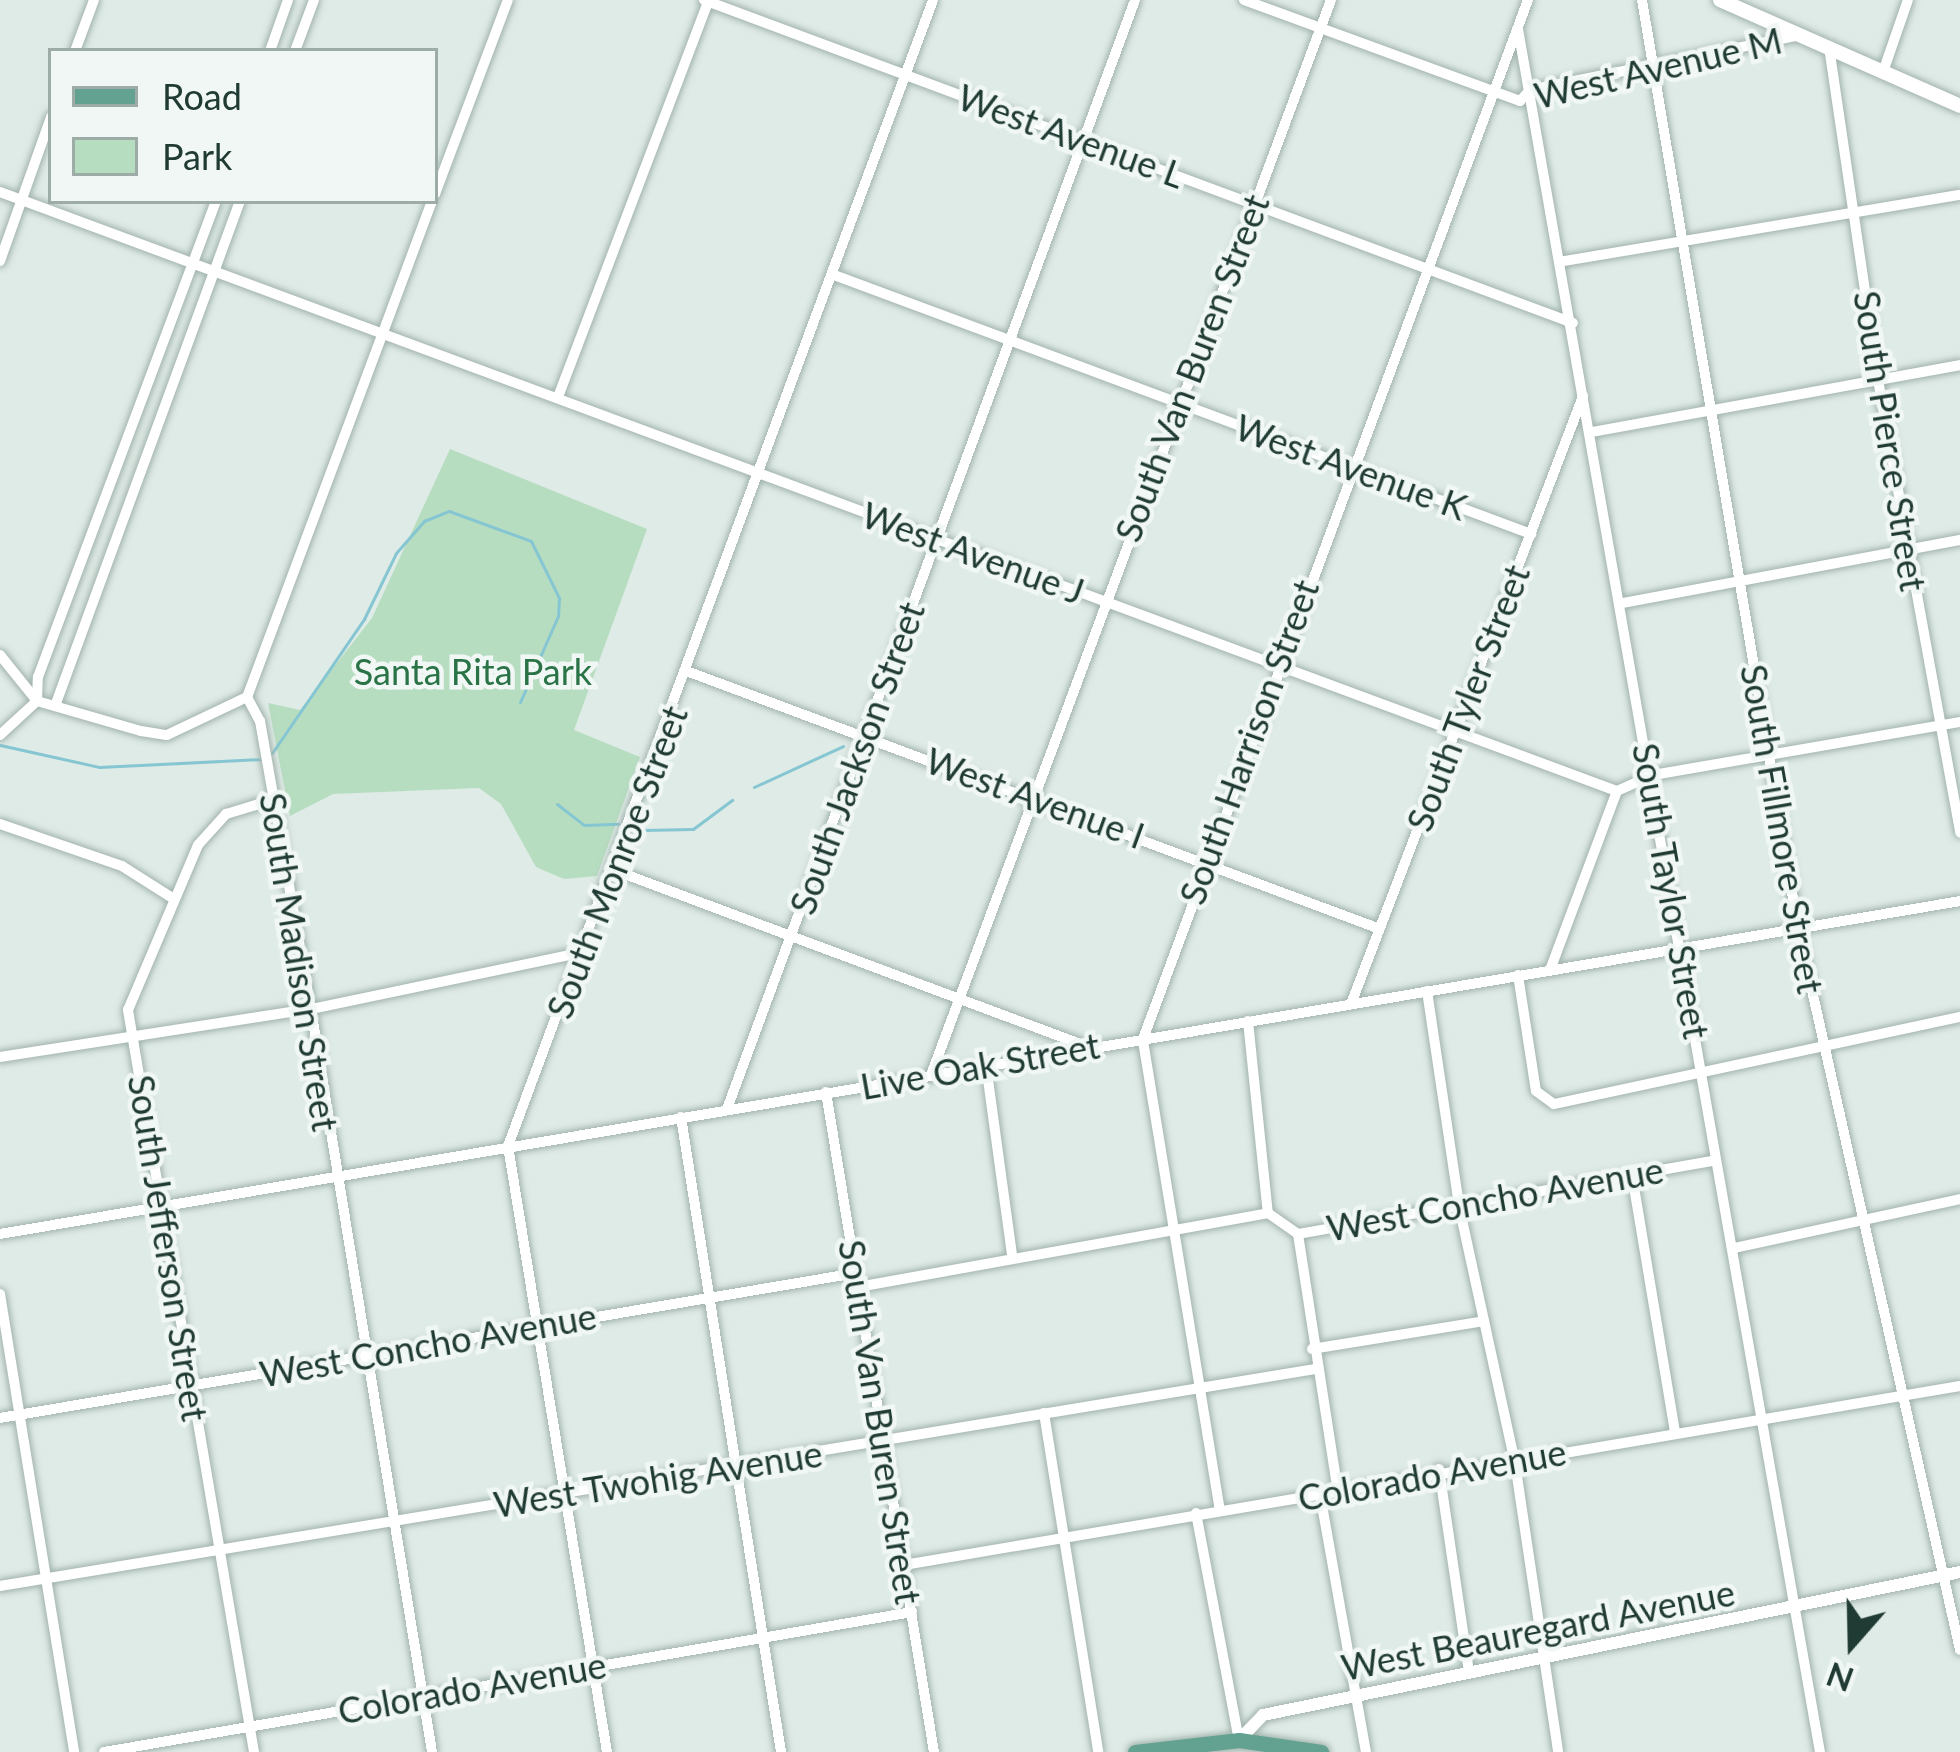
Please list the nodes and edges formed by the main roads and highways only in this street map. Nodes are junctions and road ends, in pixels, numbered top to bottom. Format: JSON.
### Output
{"nodes":[{"id":1,"x":1720,"y":0,"type":"edge"},
{"id":2,"x":1960,"y":106,"type":"edge"},
{"id":3,"x":1135,"y":1752,"type":"edge"},
{"id":4,"x":1321,"y":1752,"type":"edge"}],
"edges":[{"from":1,"to":2,"type":"main road"},
{"from":3,"to":4,"type":"main road","name":"West Beauregard Avenue"}]}
